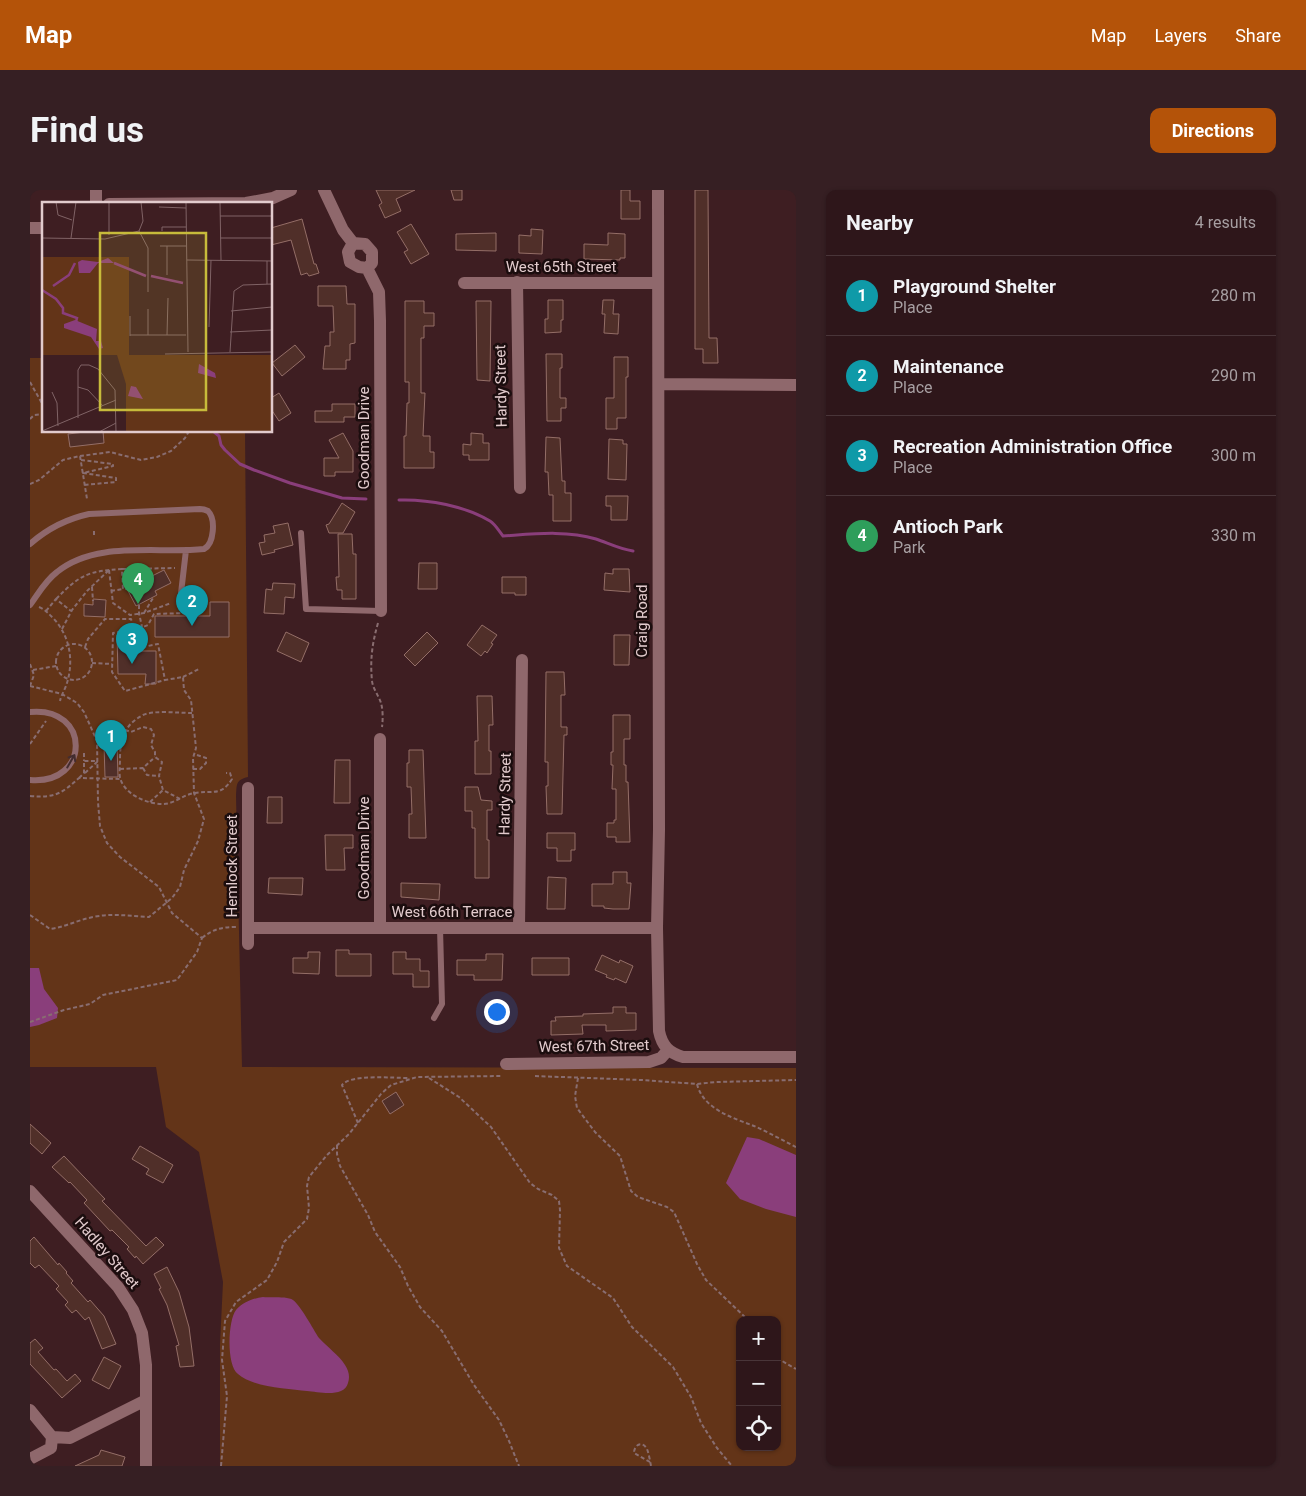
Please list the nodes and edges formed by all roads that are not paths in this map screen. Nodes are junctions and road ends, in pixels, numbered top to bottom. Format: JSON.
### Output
{"nodes":[{"id":1,"x":291,"y":190,"type":"edge"},
{"id":2,"x":324,"y":190,"type":"edge"},
{"id":3,"x":658,"y":190,"type":"edge"},
{"id":4,"x":251,"y":202,"type":"edge"},
{"id":5,"x":353,"y":243,"type":"junction"},
{"id":6,"x":367,"y":268,"type":"junction"},
{"id":7,"x":517,"y":282,"type":"junction"},
{"id":8,"x":464,"y":283,"type":"dead end"},
{"id":9,"x":658,"y":283,"type":"junction"},
{"id":10,"x":659,"y":384,"type":"junction"},
{"id":11,"x":796,"y":385,"type":"edge"},
{"id":12,"x":520,"y":488,"type":"dead end"},
{"id":13,"x":301,"y":533,"type":"dead end"},
{"id":14,"x":30,"y":544,"type":"edge"},
{"id":15,"x":186,"y":550,"type":"junction"},
{"id":16,"x":180,"y":602,"type":"dead end"},
{"id":17,"x":31,"y":603,"type":"edge"},
{"id":18,"x":381,"y":611,"type":"joint"},
{"id":19,"x":522,"y":660,"type":"dead end"},
{"id":20,"x":30,"y":712,"type":"edge"},
{"id":21,"x":380,"y":739,"type":"road end"},
{"id":22,"x":30,"y":780,"type":"edge"},
{"id":23,"x":248,"y":788,"type":"dead end"},
{"id":24,"x":380,"y":927,"type":"junction"},
{"id":25,"x":248,"y":928,"type":"junction"},
{"id":26,"x":440,"y":928,"type":"junction"},
{"id":27,"x":520,"y":928,"type":"junction"},
{"id":28,"x":656,"y":928,"type":"junction"},
{"id":29,"x":248,"y":944,"type":"dead end"},
{"id":30,"x":434,"y":1018,"type":"dead end"},
{"id":31,"x":668,"y":1050,"type":"junction"},
{"id":32,"x":796,"y":1057,"type":"edge"},
{"id":33,"x":506,"y":1070,"type":"road end"},
{"id":34,"x":30,"y":1191,"type":"edge"},
{"id":35,"x":146,"y":1400,"type":"junction"},
{"id":36,"x":30,"y":1410,"type":"edge"},
{"id":37,"x":52,"y":1437,"type":"junction"},
{"id":38,"x":30,"y":1459,"type":"edge"},
{"id":39,"x":146,"y":1466,"type":"edge"}],
"edges":[{"from":1,"to":4,"type":"street"},
{"from":2,"to":5,"type":"street","name":"Goodman Drive"},
{"from":3,"to":9,"type":"street","name":"Craig Road"},
{"from":5,"to":6,"type":"street","name":"Goodman Drive"},
{"from":5,"to":6,"type":"street","name":"Goodman Drive"},
{"from":6,"to":18,"type":"street","name":"Goodman Drive"},
{"from":7,"to":8,"type":"street","name":"West 65th Street"},
{"from":7,"to":9,"type":"street","name":"West 65th Street"},
{"from":7,"to":12,"type":"street","name":"Hardy Street"},
{"from":9,"to":10,"type":"street","name":"Craig Road"},
{"from":10,"to":11,"type":"street"},
{"from":10,"to":28,"type":"street","name":"Craig Road"},
{"from":13,"to":18,"type":"lane"},
{"from":14,"to":15,"type":"lane"},
{"from":15,"to":16,"type":"lane"},
{"from":15,"to":17,"type":"lane"},
{"from":19,"to":27,"type":"street","name":"Hardy Street"},
{"from":22,"to":20,"type":"lane","one_way":true},
{"from":21,"to":24,"type":"street","name":"Goodman Drive"},
{"from":23,"to":25,"type":"street","name":"Hemlock Street"},
{"from":24,"to":25,"type":"street","name":"West 66th Terrace"},
{"from":24,"to":26,"type":"street","name":"West 66th Terrace"},
{"from":25,"to":29,"type":"street","name":"Hemlock Street"},
{"from":26,"to":27,"type":"street","name":"West 66th Terrace"},
{"from":26,"to":30,"type":"lane"},
{"from":27,"to":28,"type":"street","name":"West 66th Terrace"},
{"from":28,"to":31,"type":"street","name":"Craig Road"},
{"from":31,"to":32,"type":"street","name":"West 67th Street"},
{"from":31,"to":33,"type":"street","name":"West 67th Street"},
{"from":34,"to":35,"type":"street","name":"Hadley Street"},
{"from":35,"to":37,"type":"street"},
{"from":35,"to":39,"type":"street","name":"Hadley Street"},
{"from":36,"to":37,"type":"street"},
{"from":37,"to":38,"type":"street"}]}
